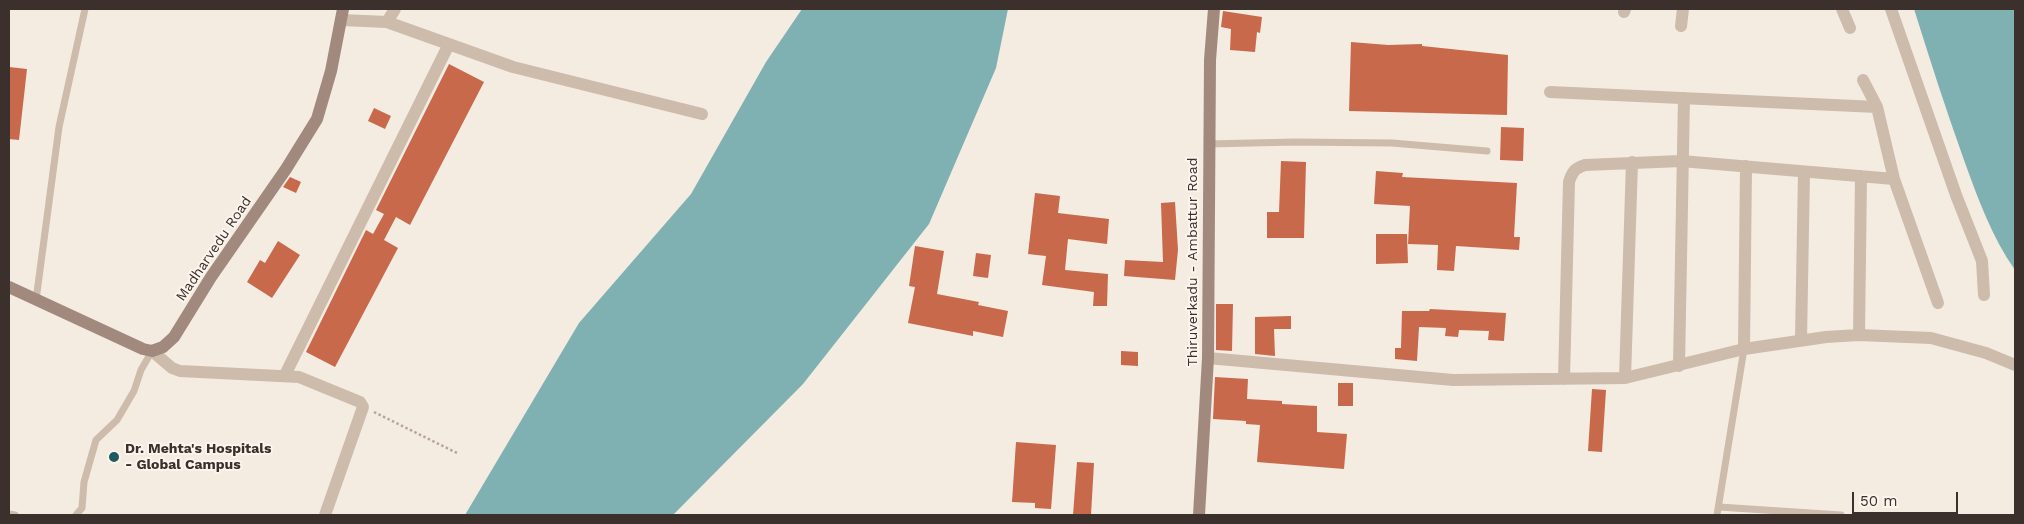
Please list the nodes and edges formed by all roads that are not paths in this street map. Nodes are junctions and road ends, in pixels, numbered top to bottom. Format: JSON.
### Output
{"nodes":[{"id":1,"x":85,"y":9,"type":"edge"},
{"id":2,"x":395,"y":9,"type":"edge"},
{"id":3,"x":1214,"y":9,"type":"edge"},
{"id":4,"x":1683,"y":9,"type":"edge"},
{"id":5,"x":1842,"y":9,"type":"edge"},
{"id":6,"x":1891,"y":9,"type":"edge"},
{"id":7,"x":342,"y":14,"type":"edge"},
{"id":8,"x":387,"y":22,"type":"junction"},
{"id":9,"x":1681,"y":26,"type":"dead end"},
{"id":10,"x":1850,"y":28,"type":"dead end"},
{"id":11,"x":449,"y":44,"type":"junction"},
{"id":12,"x":1863,"y":80,"type":"dead end"},
{"id":13,"x":1550,"y":92,"type":"dead end"},
{"id":14,"x":1684,"y":98,"type":"junction"},
{"id":15,"x":1877,"y":107,"type":"junction"},
{"id":16,"x":702,"y":114,"type":"dead end"},
{"id":17,"x":1208,"y":144,"type":"junction"},
{"id":18,"x":1487,"y":151,"type":"dead end"},
{"id":19,"x":1681,"y":160,"type":"junction"},
{"id":20,"x":1632,"y":162,"type":"junction"},
{"id":21,"x":1746,"y":166,"type":"junction"},
{"id":22,"x":1804,"y":172,"type":"junction"},
{"id":23,"x":1861,"y":176,"type":"junction"},
{"id":24,"x":1894,"y":179,"type":"junction"},
{"id":25,"x":9,"y":287,"type":"edge"},
{"id":26,"x":1984,"y":295,"type":"dead end"},
{"id":27,"x":36,"y":300,"type":"junction"},
{"id":28,"x":1938,"y":303,"type":"dead end"},
{"id":29,"x":1859,"y":335,"type":"junction"},
{"id":30,"x":1801,"y":340,"type":"junction"},
{"id":31,"x":1744,"y":349,"type":"junction"},
{"id":32,"x":152,"y":350,"type":"junction"},
{"id":33,"x":1208,"y":358,"type":"junction"},
{"id":34,"x":2015,"y":365,"type":"edge"},
{"id":35,"x":1679,"y":366,"type":"junction"},
{"id":36,"x":285,"y":375,"type":"junction"},
{"id":37,"x":1625,"y":378,"type":"junction"},
{"id":38,"x":1564,"y":379,"type":"junction"},
{"id":39,"x":1719,"y":507,"type":"junction"},
{"id":40,"x":9,"y":514,"type":"edge"},
{"id":41,"x":15,"y":515,"type":"edge"},
{"id":42,"x":76,"y":515,"type":"edge"},
{"id":43,"x":325,"y":515,"type":"edge"},
{"id":44,"x":1199,"y":515,"type":"edge"},
{"id":45,"x":1717,"y":515,"type":"edge"},
{"id":46,"x":1842,"y":515,"type":"edge"}],
"edges":[{"from":1,"to":27,"type":"lane"},
{"from":2,"to":8,"type":"street"},
{"from":3,"to":17,"type":"street","name":"Thiruverkadu - Ambattur Road"},
{"from":4,"to":9,"type":"street"},
{"from":5,"to":10,"type":"street"},
{"from":6,"to":26,"type":"street"},
{"from":7,"to":8,"type":"street"},
{"from":7,"to":32,"type":"street","name":"Madharvedu Road"},
{"from":8,"to":11,"type":"street"},
{"from":11,"to":16,"type":"street"},
{"from":11,"to":36,"type":"street"},
{"from":12,"to":15,"type":"street"},
{"from":13,"to":14,"type":"street"},
{"from":14,"to":15,"type":"street"},
{"from":14,"to":19,"type":"street"},
{"from":15,"to":24,"type":"street"},
{"from":17,"to":18,"type":"lane"},
{"from":17,"to":33,"type":"street","name":"Thiruverkadu - Ambattur Road"},
{"from":19,"to":20,"type":"street"},
{"from":19,"to":21,"type":"street"},
{"from":19,"to":35,"type":"street"},
{"from":20,"to":37,"type":"street"},
{"from":20,"to":38,"type":"street"},
{"from":21,"to":22,"type":"street"},
{"from":21,"to":31,"type":"street"},
{"from":22,"to":23,"type":"street"},
{"from":22,"to":30,"type":"street"},
{"from":23,"to":24,"type":"street"},
{"from":23,"to":29,"type":"street"},
{"from":24,"to":28,"type":"street"},
{"from":25,"to":27,"type":"street"},
{"from":27,"to":32,"type":"street"},
{"from":29,"to":30,"type":"street"},
{"from":29,"to":34,"type":"street"},
{"from":30,"to":31,"type":"street"},
{"from":31,"to":35,"type":"street"},
{"from":31,"to":39,"type":"lane"},
{"from":32,"to":36,"type":"street"},
{"from":32,"to":42,"type":"lane"},
{"from":33,"to":38,"type":"street"},
{"from":33,"to":44,"type":"street","name":"Thiruverkadu - Ambattur Road"},
{"from":35,"to":37,"type":"street"},
{"from":36,"to":43,"type":"street"},
{"from":37,"to":38,"type":"street"},
{"from":39,"to":45,"type":"lane"},
{"from":39,"to":46,"type":"lane"},
{"from":40,"to":41,"type":"lane"}]}
